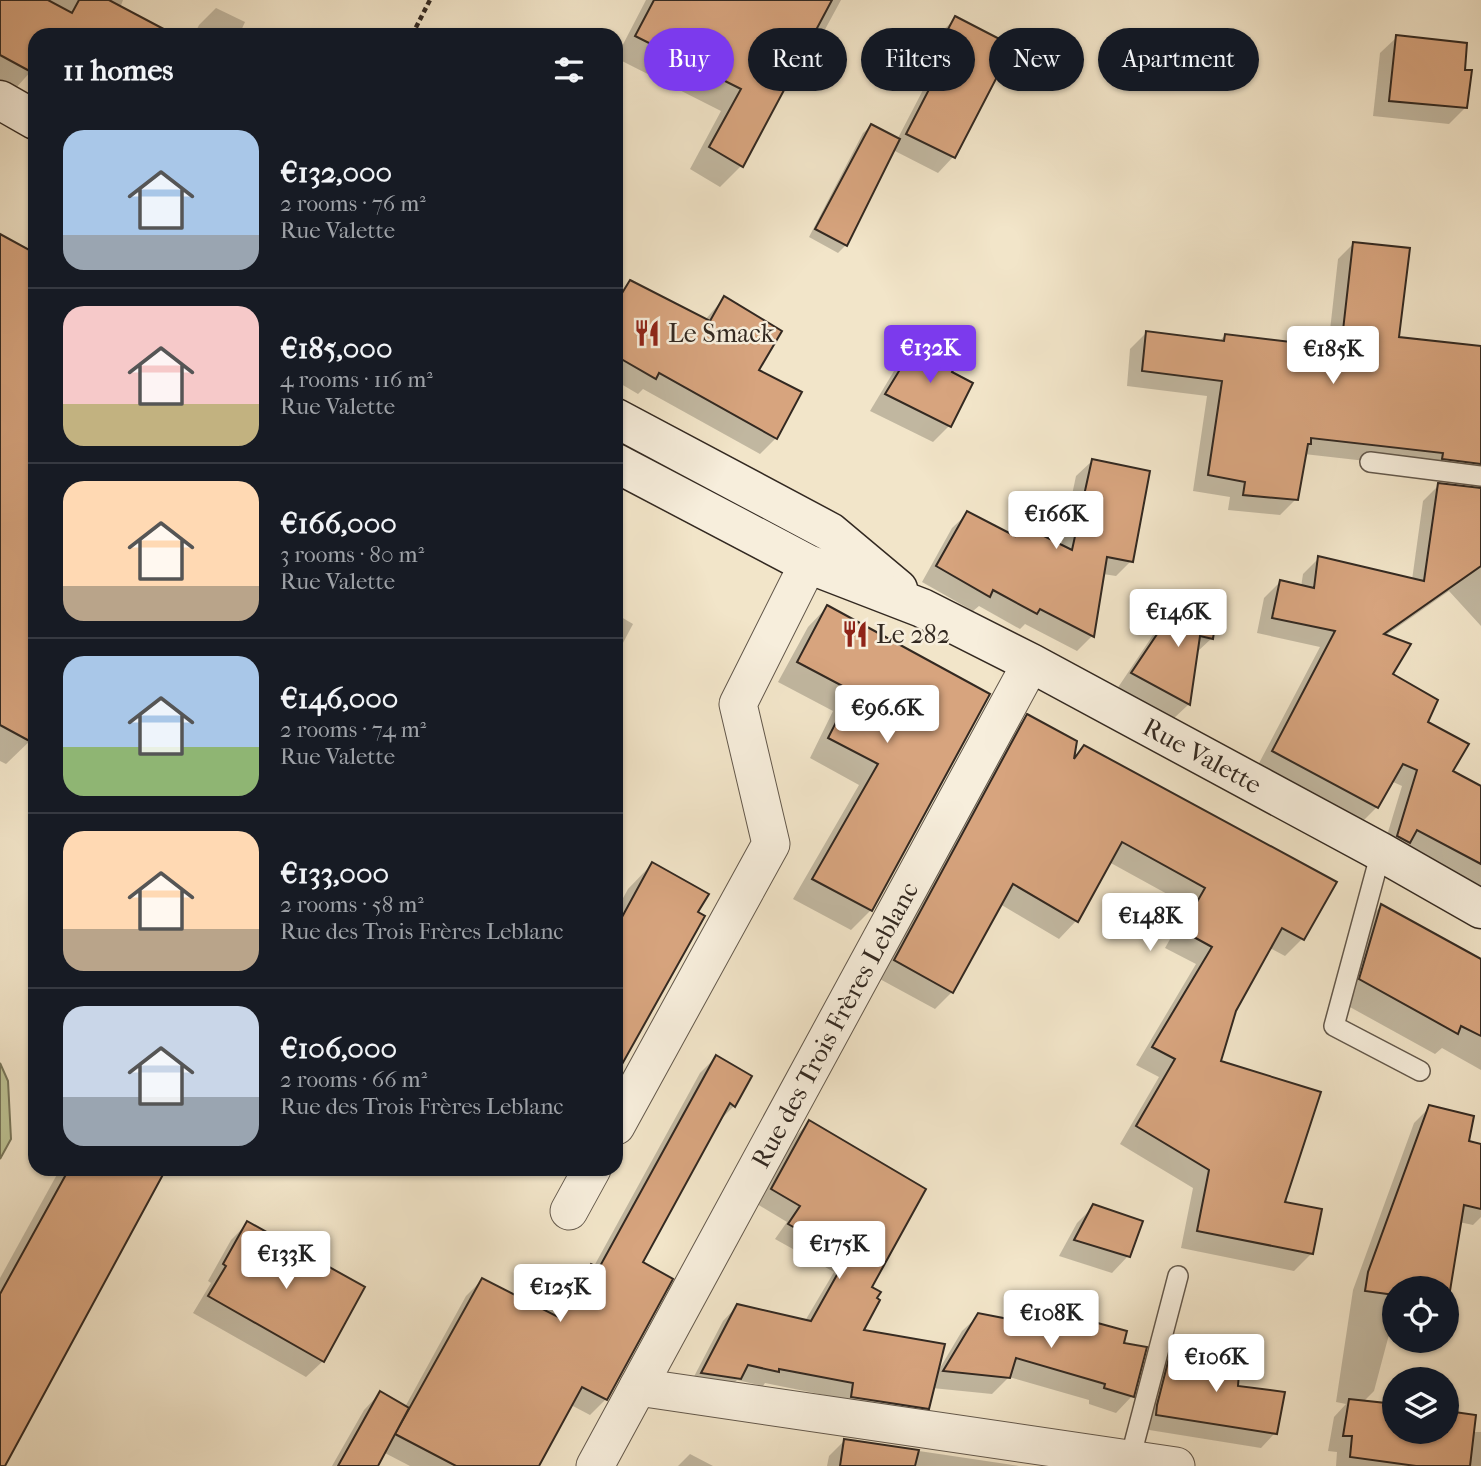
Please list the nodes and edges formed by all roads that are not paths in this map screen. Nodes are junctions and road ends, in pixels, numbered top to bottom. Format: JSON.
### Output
{"nodes":[{"id":1,"x":0,"y":100,"type":"edge"},
{"id":2,"x":28,"y":116,"type":"edge"},
{"id":3,"x":623,"y":422,"type":"edge"},
{"id":4,"x":1370,"y":462,"type":"dead end"},
{"id":5,"x":623,"y":467,"type":"edge"},
{"id":6,"x":1481,"y":476,"type":"edge"},
{"id":7,"x":807,"y":565,"type":"junction"},
{"id":8,"x":922,"y":608,"type":"junction"},
{"id":9,"x":1031,"y":663,"type":"junction"},
{"id":10,"x":1381,"y":852,"type":"junction"},
{"id":11,"x":1481,"y":909,"type":"edge"},
{"id":12,"x":1420,"y":1071,"type":"dead end"},
{"id":13,"x":623,"y":1113,"type":"edge"},
{"id":14,"x":588,"y":1176,"type":"edge"},
{"id":15,"x":569,"y":1211,"type":"dead end"},
{"id":16,"x":1178,"y":1276,"type":"dead end"},
{"id":17,"x":638,"y":1387,"type":"junction"},
{"id":18,"x":1130,"y":1459,"type":"junction"},
{"id":19,"x":595,"y":1466,"type":"edge"},
{"id":20,"x":1175,"y":1466,"type":"edge"}],
"edges":[{"from":1,"to":2,"type":"main road"},
{"from":3,"to":8,"type":"main road","name":"Rue Valette"},
{"from":4,"to":6,"type":"lane"},
{"from":5,"to":7,"type":"main road","name":"Rue Valette"},
{"from":7,"to":8,"type":"main road","name":"Rue Valette"},
{"from":7,"to":13,"type":"street"},
{"from":8,"to":9,"type":"main road","name":"Rue Valette"},
{"from":9,"to":10,"type":"main road","name":"Rue Valette"},
{"from":9,"to":17,"type":"street","name":"Rue des Trois Frères Leblanc"},
{"from":10,"to":11,"type":"main road","name":"Rue Valette"},
{"from":10,"to":12,"type":"lane"},
{"from":14,"to":15,"type":"street"},
{"from":16,"to":18,"type":"lane"},
{"from":17,"to":18,"type":"street"},
{"from":17,"to":19,"type":"street","name":"Rue des Trois Frères Leblanc"},
{"from":18,"to":20,"type":"street"}]}
